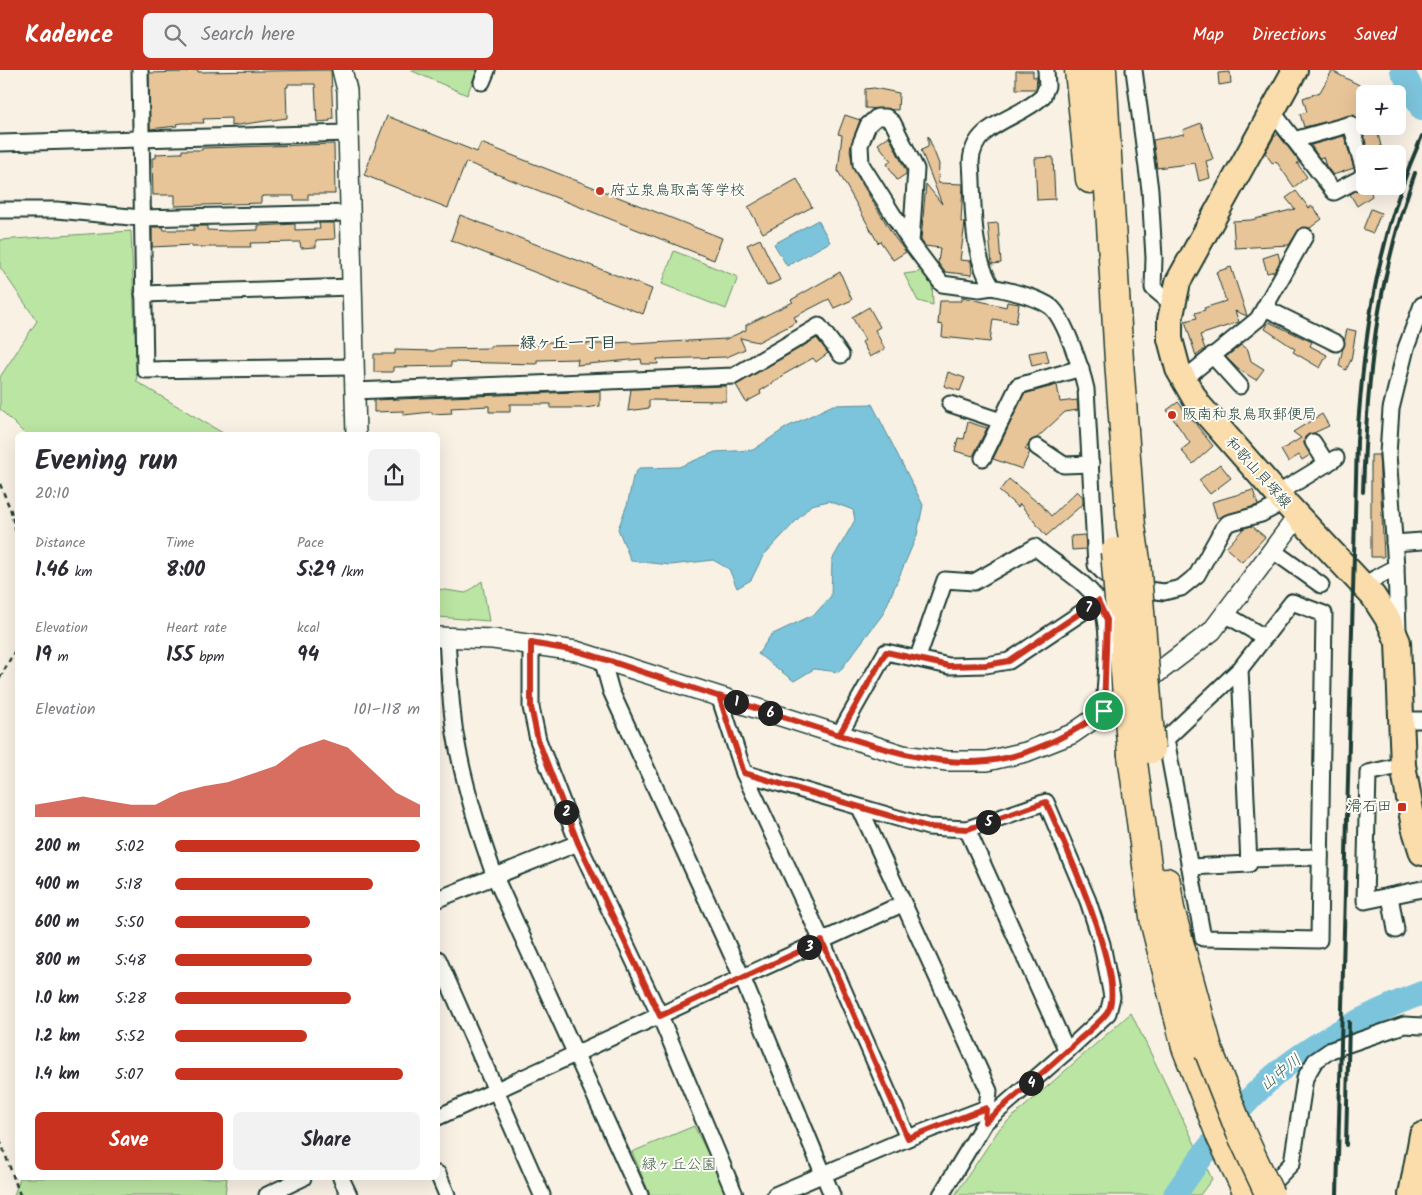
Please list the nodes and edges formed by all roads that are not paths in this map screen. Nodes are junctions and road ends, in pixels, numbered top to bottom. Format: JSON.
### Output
{"nodes":[{"id":1,"x":140,"y":70,"type":"edge"},
{"id":2,"x":342,"y":70,"type":"edge"},
{"id":3,"x":1046,"y":70,"type":"edge"},
{"id":4,"x":1079,"y":70,"type":"edge"},
{"id":5,"x":1102,"y":70,"type":"edge"},
{"id":6,"x":1134,"y":70,"type":"edge"},
{"id":7,"x":1295,"y":70,"type":"edge"},
{"id":8,"x":1272,"y":111,"type":"junction"},
{"id":9,"x":348,"y":134,"type":"junction"},
{"id":10,"x":141,"y":140,"type":"junction"},
{"id":11,"x":1294,"y":140,"type":"junction"},
{"id":12,"x":0,"y":142,"type":"edge"},
{"id":13,"x":0,"y":210,"type":"edge"},
{"id":14,"x":349,"y":213,"type":"junction"},
{"id":15,"x":142,"y":218,"type":"junction"},
{"id":16,"x":1306,"y":236,"type":"dead end"},
{"id":17,"x":911,"y":243,"type":"junction"},
{"id":18,"x":351,"y":287,"type":"junction"},
{"id":19,"x":992,"y":287,"type":"junction"},
{"id":20,"x":143,"y":294,"type":"junction"},
{"id":21,"x":1172,"y":304,"type":"junction"},
{"id":22,"x":1422,"y":305,"type":"edge"},
{"id":23,"x":1265,"y":308,"type":"junction"},
{"id":24,"x":1336,"y":343,"type":"dead end"},
{"id":25,"x":841,"y":355,"type":"dead end"},
{"id":26,"x":1212,"y":355,"type":"junction"},
{"id":27,"x":353,"y":367,"type":"junction"},
{"id":28,"x":1081,"y":368,"type":"junction"},
{"id":29,"x":1183,"y":380,"type":"junction"},
{"id":30,"x":1240,"y":386,"type":"dead end"},
{"id":31,"x":354,"y":391,"type":"junction"},
{"id":32,"x":950,"y":404,"type":"dead end"},
{"id":33,"x":1000,"y":421,"type":"junction"},
{"id":34,"x":356,"y":432,"type":"edge"},
{"id":35,"x":1313,"y":442,"type":"dead end"},
{"id":36,"x":1037,"y":446,"type":"dead end"},
{"id":37,"x":983,"y":458,"type":"dead end"},
{"id":38,"x":1091,"y":464,"type":"junction"},
{"id":39,"x":1286,"y":504,"type":"junction"},
{"id":40,"x":1422,"y":541,"type":"edge"},
{"id":41,"x":1394,"y":543,"type":"junction"},
{"id":42,"x":1272,"y":550,"type":"junction"},
{"id":43,"x":1126,"y":556,"type":"junction"},
{"id":44,"x":1396,"y":567,"type":"junction"},
{"id":45,"x":1321,"y":585,"type":"dead end"},
{"id":46,"x":1363,"y":585,"type":"junction"},
{"id":47,"x":1098,"y":601,"type":"junction"},
{"id":48,"x":1224,"y":614,"type":"junction"},
{"id":49,"x":442,"y":637,"type":"edge"},
{"id":50,"x":1264,"y":637,"type":"junction"},
{"id":51,"x":1398,"y":642,"type":"junction"},
{"id":52,"x":531,"y":643,"type":"junction"},
{"id":53,"x":918,"y":657,"type":"junction"},
{"id":54,"x":602,"y":659,"type":"junction"},
{"id":55,"x":1240,"y":669,"type":"junction"},
{"id":56,"x":719,"y":696,"type":"junction"},
{"id":57,"x":1104,"y":711,"type":"junction"},
{"id":58,"x":1411,"y":720,"type":"edge"},
{"id":59,"x":839,"y":735,"type":"junction"},
{"id":60,"x":1403,"y":765,"type":"junction"},
{"id":61,"x":744,"y":773,"type":"junction"},
{"id":62,"x":860,"y":808,"type":"junction"},
{"id":63,"x":968,"y":829,"type":"junction"},
{"id":64,"x":578,"y":843,"type":"junction"},
{"id":65,"x":1422,"y":853,"type":"edge"},
{"id":66,"x":1320,"y":857,"type":"junction"},
{"id":67,"x":1248,"y":859,"type":"junction"},
{"id":68,"x":1190,"y":867,"type":"junction"},
{"id":69,"x":495,"y":877,"type":"junction"},
{"id":70,"x":1422,"y":889,"type":"edge"},
{"id":71,"x":1390,"y":896,"type":"junction"},
{"id":72,"x":440,"y":898,"type":"edge"},
{"id":73,"x":902,"y":904,"type":"junction"},
{"id":74,"x":1396,"y":930,"type":"dead end"},
{"id":75,"x":822,"y":941,"type":"junction"},
{"id":76,"x":440,"y":964,"type":"edge"},
{"id":77,"x":742,"y":977,"type":"junction"},
{"id":78,"x":660,"y":1016,"type":"junction"},
{"id":79,"x":1422,"y":1026,"type":"edge"},
{"id":80,"x":1067,"y":1051,"type":"junction"},
{"id":81,"x":576,"y":1053,"type":"junction"},
{"id":82,"x":1201,"y":1058,"type":"junction"},
{"id":83,"x":494,"y":1089,"type":"junction"},
{"id":84,"x":985,"y":1115,"type":"junction"},
{"id":85,"x":440,"y":1116,"type":"edge"},
{"id":86,"x":1422,"y":1135,"type":"edge"},
{"id":87,"x":908,"y":1138,"type":"junction"},
{"id":88,"x":823,"y":1174,"type":"junction"},
{"id":89,"x":440,"y":1179,"type":"edge"},
{"id":90,"x":299,"y":1180,"type":"edge"},
{"id":91,"x":342,"y":1180,"type":"edge"},
{"id":92,"x":1422,"y":1190,"type":"edge"},
{"id":93,"x":267,"y":1195,"type":"edge"},
{"id":94,"x":349,"y":1195,"type":"edge"},
{"id":95,"x":447,"y":1195,"type":"edge"},
{"id":96,"x":542,"y":1195,"type":"edge"},
{"id":97,"x":640,"y":1195,"type":"edge"},
{"id":98,"x":735,"y":1195,"type":"edge"},
{"id":99,"x":775,"y":1195,"type":"edge"},
{"id":100,"x":832,"y":1195,"type":"edge"},
{"id":101,"x":941,"y":1195,"type":"edge"},
{"id":102,"x":1250,"y":1195,"type":"edge"},
{"id":103,"x":1261,"y":1195,"type":"edge"},
{"id":104,"x":1270,"y":1195,"type":"edge"},
{"id":105,"x":1413,"y":1195,"type":"edge"}],
"edges":[{"from":1,"to":10,"type":"street"},
{"from":2,"to":9,"type":"street"},
{"from":3,"to":19,"type":"street"},
{"from":4,"to":43,"type":"highway"},
{"from":5,"to":43,"type":"highway"},
{"from":6,"to":21,"type":"street"},
{"from":7,"to":8,"type":"main road","name":"和歌山貝塚線"},
{"from":8,"to":11,"type":"street"},
{"from":8,"to":21,"type":"main road","name":"和歌山貝塚線"},
{"from":9,"to":10,"type":"street"},
{"from":9,"to":14,"type":"street"},
{"from":10,"to":12,"type":"street"},
{"from":10,"to":15,"type":"street"},
{"from":11,"to":11,"type":"street"},
{"from":13,"to":15,"type":"street"},
{"from":14,"to":15,"type":"street"},
{"from":14,"to":18,"type":"street"},
{"from":15,"to":20,"type":"street"},
{"from":16,"to":23,"type":"street"},
{"from":17,"to":17,"type":"street"},
{"from":17,"to":19,"type":"street"},
{"from":18,"to":20,"type":"street"},
{"from":18,"to":27,"type":"street"},
{"from":19,"to":28,"type":"street"},
{"from":20,"to":27,"type":"street"},
{"from":21,"to":29,"type":"main road","name":"和歌山貝塚線"},
{"from":22,"to":41,"type":"street"},
{"from":23,"to":24,"type":"street"},
{"from":23,"to":26,"type":"street"},
{"from":25,"to":31,"type":"street"},
{"from":26,"to":29,"type":"street"},
{"from":26,"to":30,"type":"street"},
{"from":27,"to":31,"type":"street"},
{"from":28,"to":33,"type":"street"},
{"from":28,"to":38,"type":"street"},
{"from":29,"to":39,"type":"main road","name":"和歌山貝塚線"},
{"from":31,"to":34,"type":"street"},
{"from":32,"to":33,"type":"street"},
{"from":33,"to":37,"type":"street"},
{"from":35,"to":39,"type":"street"},
{"from":36,"to":38,"type":"street"},
{"from":38,"to":39,"type":"street"},
{"from":39,"to":42,"type":"street"},
{"from":39,"to":46,"type":"main road","name":"和歌山貝塚線"},
{"from":40,"to":41,"type":"street"},
{"from":41,"to":44,"type":"street"},
{"from":42,"to":45,"type":"street"},
{"from":42,"to":48,"type":"street"},
{"from":43,"to":82,"type":"highway","bridge":true},
{"from":44,"to":46,"type":"street"},
{"from":44,"to":51,"type":"street"},
{"from":46,"to":51,"type":"main road","name":"和歌山貝塚線"},
{"from":47,"to":53,"type":"street"},
{"from":47,"to":53,"type":"street"},
{"from":47,"to":57,"type":"street"},
{"from":48,"to":50,"type":"street"},
{"from":48,"to":57,"type":"street"},
{"from":49,"to":52,"type":"street"},
{"from":49,"to":69,"type":"street"},
{"from":50,"to":55,"type":"street"},
{"from":50,"to":66,"type":"street"},
{"from":51,"to":58,"type":"main road","name":"和歌山貝塚線"},
{"from":52,"to":54,"type":"street"},
{"from":52,"to":64,"type":"street"},
{"from":53,"to":59,"type":"street"},
{"from":54,"to":56,"type":"street"},
{"from":54,"to":77,"type":"street"},
{"from":55,"to":67,"type":"street"},
{"from":55,"to":68,"type":"street"},
{"from":56,"to":59,"type":"street"},
{"from":56,"to":61,"type":"street"},
{"from":57,"to":59,"type":"street"},
{"from":58,"to":60,"type":"main road","name":"和歌山貝塚線"},
{"from":60,"to":65,"type":"main road","name":"和歌山貝塚線"},
{"from":60,"to":71,"type":"street"},
{"from":61,"to":62,"type":"street"},
{"from":61,"to":75,"type":"street"},
{"from":62,"to":63,"type":"street"},
{"from":62,"to":73,"type":"street"},
{"from":63,"to":80,"type":"street"},
{"from":63,"to":80,"type":"street"},
{"from":64,"to":69,"type":"street"},
{"from":64,"to":78,"type":"street"},
{"from":66,"to":67,"type":"street"},
{"from":66,"to":68,"type":"street"},
{"from":67,"to":68,"type":"street"},
{"from":69,"to":72,"type":"street"},
{"from":69,"to":81,"type":"street"},
{"from":70,"to":71,"type":"street"},
{"from":71,"to":74,"type":"street"},
{"from":73,"to":75,"type":"street"},
{"from":73,"to":84,"type":"street"},
{"from":75,"to":77,"type":"street"},
{"from":75,"to":87,"type":"street"},
{"from":76,"to":83,"type":"street"},
{"from":77,"to":78,"type":"street"},
{"from":77,"to":88,"type":"street"},
{"from":78,"to":81,"type":"street"},
{"from":78,"to":98,"type":"street"},
{"from":79,"to":103,"type":"street"},
{"from":80,"to":84,"type":"street"},
{"from":81,"to":83,"type":"street"},
{"from":81,"to":97,"type":"street"},
{"from":82,"to":102,"type":"highway"},
{"from":82,"to":104,"type":"highway","bridge":true},
{"from":83,"to":85,"type":"street"},
{"from":83,"to":96,"type":"street"},
{"from":84,"to":87,"type":"street"},
{"from":84,"to":101,"type":"street"},
{"from":86,"to":105,"type":"main road"},
{"from":87,"to":88,"type":"street"},
{"from":88,"to":99,"type":"street"},
{"from":88,"to":100,"type":"street"},
{"from":89,"to":95,"type":"street"},
{"from":90,"to":93,"type":"street"},
{"from":91,"to":94,"type":"street"},
{"from":92,"to":105,"type":"street"}]}
